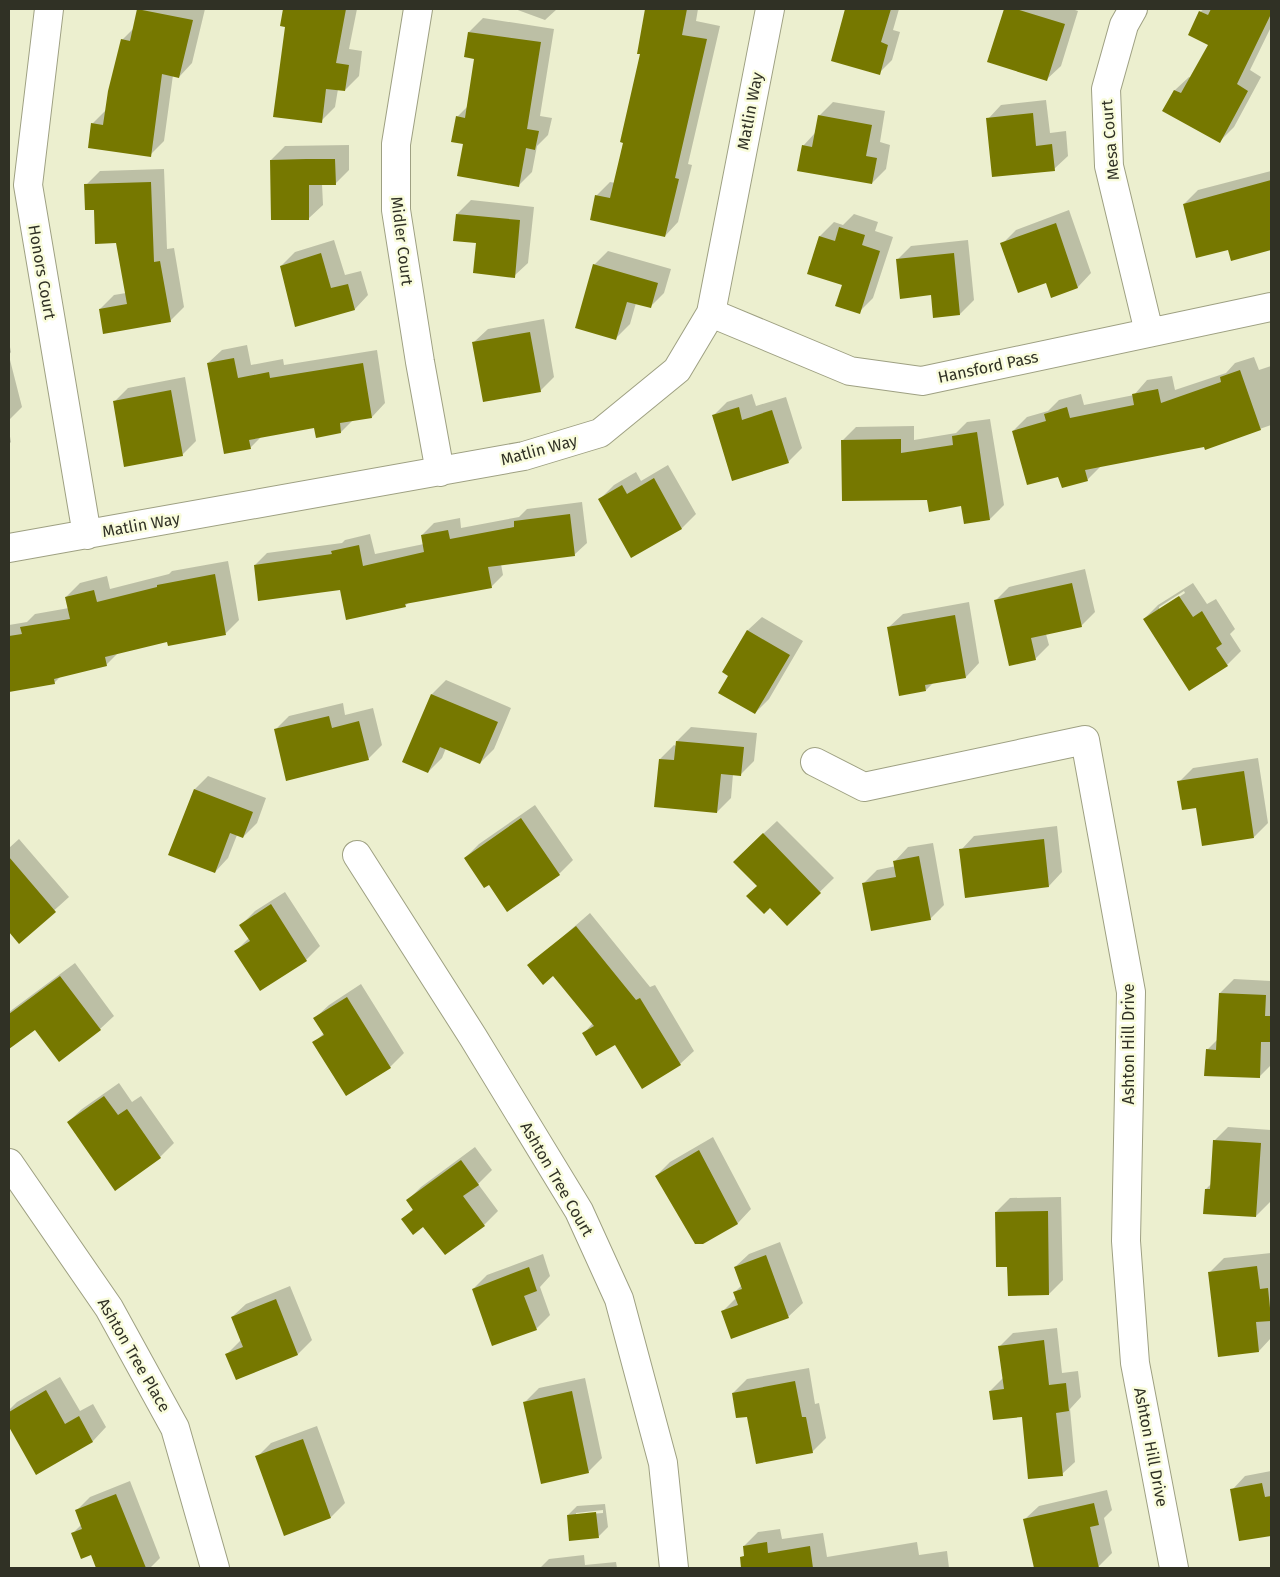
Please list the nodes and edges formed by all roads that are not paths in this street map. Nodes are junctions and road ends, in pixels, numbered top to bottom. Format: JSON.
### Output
{"nodes":[{"id":1,"x":49,"y":9,"type":"edge"},
{"id":2,"x":418,"y":9,"type":"edge"},
{"id":3,"x":770,"y":9,"type":"edge"},
{"id":4,"x":1132,"y":9,"type":"edge"},
{"id":5,"x":1271,"y":307,"type":"edge"},
{"id":6,"x":712,"y":313,"type":"junction"},
{"id":7,"x":1150,"y":332,"type":"junction"},
{"id":8,"x":440,"y":472,"type":"junction"},
{"id":9,"x":86,"y":535,"type":"junction"},
{"id":10,"x":9,"y":548,"type":"edge"},
{"id":11,"x":815,"y":762,"type":"dead end"},
{"id":12,"x":358,"y":855,"type":"dead end"},
{"id":13,"x":9,"y":1163,"type":"edge"},
{"id":14,"x":215,"y":1568,"type":"edge"},
{"id":15,"x":674,"y":1568,"type":"edge"},
{"id":16,"x":1174,"y":1568,"type":"edge"}],
"edges":[{"from":1,"to":9,"type":"street","name":"Honors Court"},
{"from":2,"to":8,"type":"street","name":"Midler Court"},
{"from":3,"to":6,"type":"street","name":"Matlin Way"},
{"from":4,"to":7,"type":"street","name":"Mesa Court"},
{"from":5,"to":7,"type":"street","name":"Hansford Pass"},
{"from":6,"to":7,"type":"street","name":"Hansford Pass"},
{"from":6,"to":8,"type":"street","name":"Matlin Way"},
{"from":8,"to":9,"type":"street","name":"Matlin Way"},
{"from":9,"to":10,"type":"street","name":"Matlin Way"},
{"from":11,"to":16,"type":"street","name":"Ashton Hill Drive"},
{"from":12,"to":15,"type":"street","name":"Ashton Tree Court"},
{"from":13,"to":14,"type":"street","name":"Ashton Tree Place"}]}
